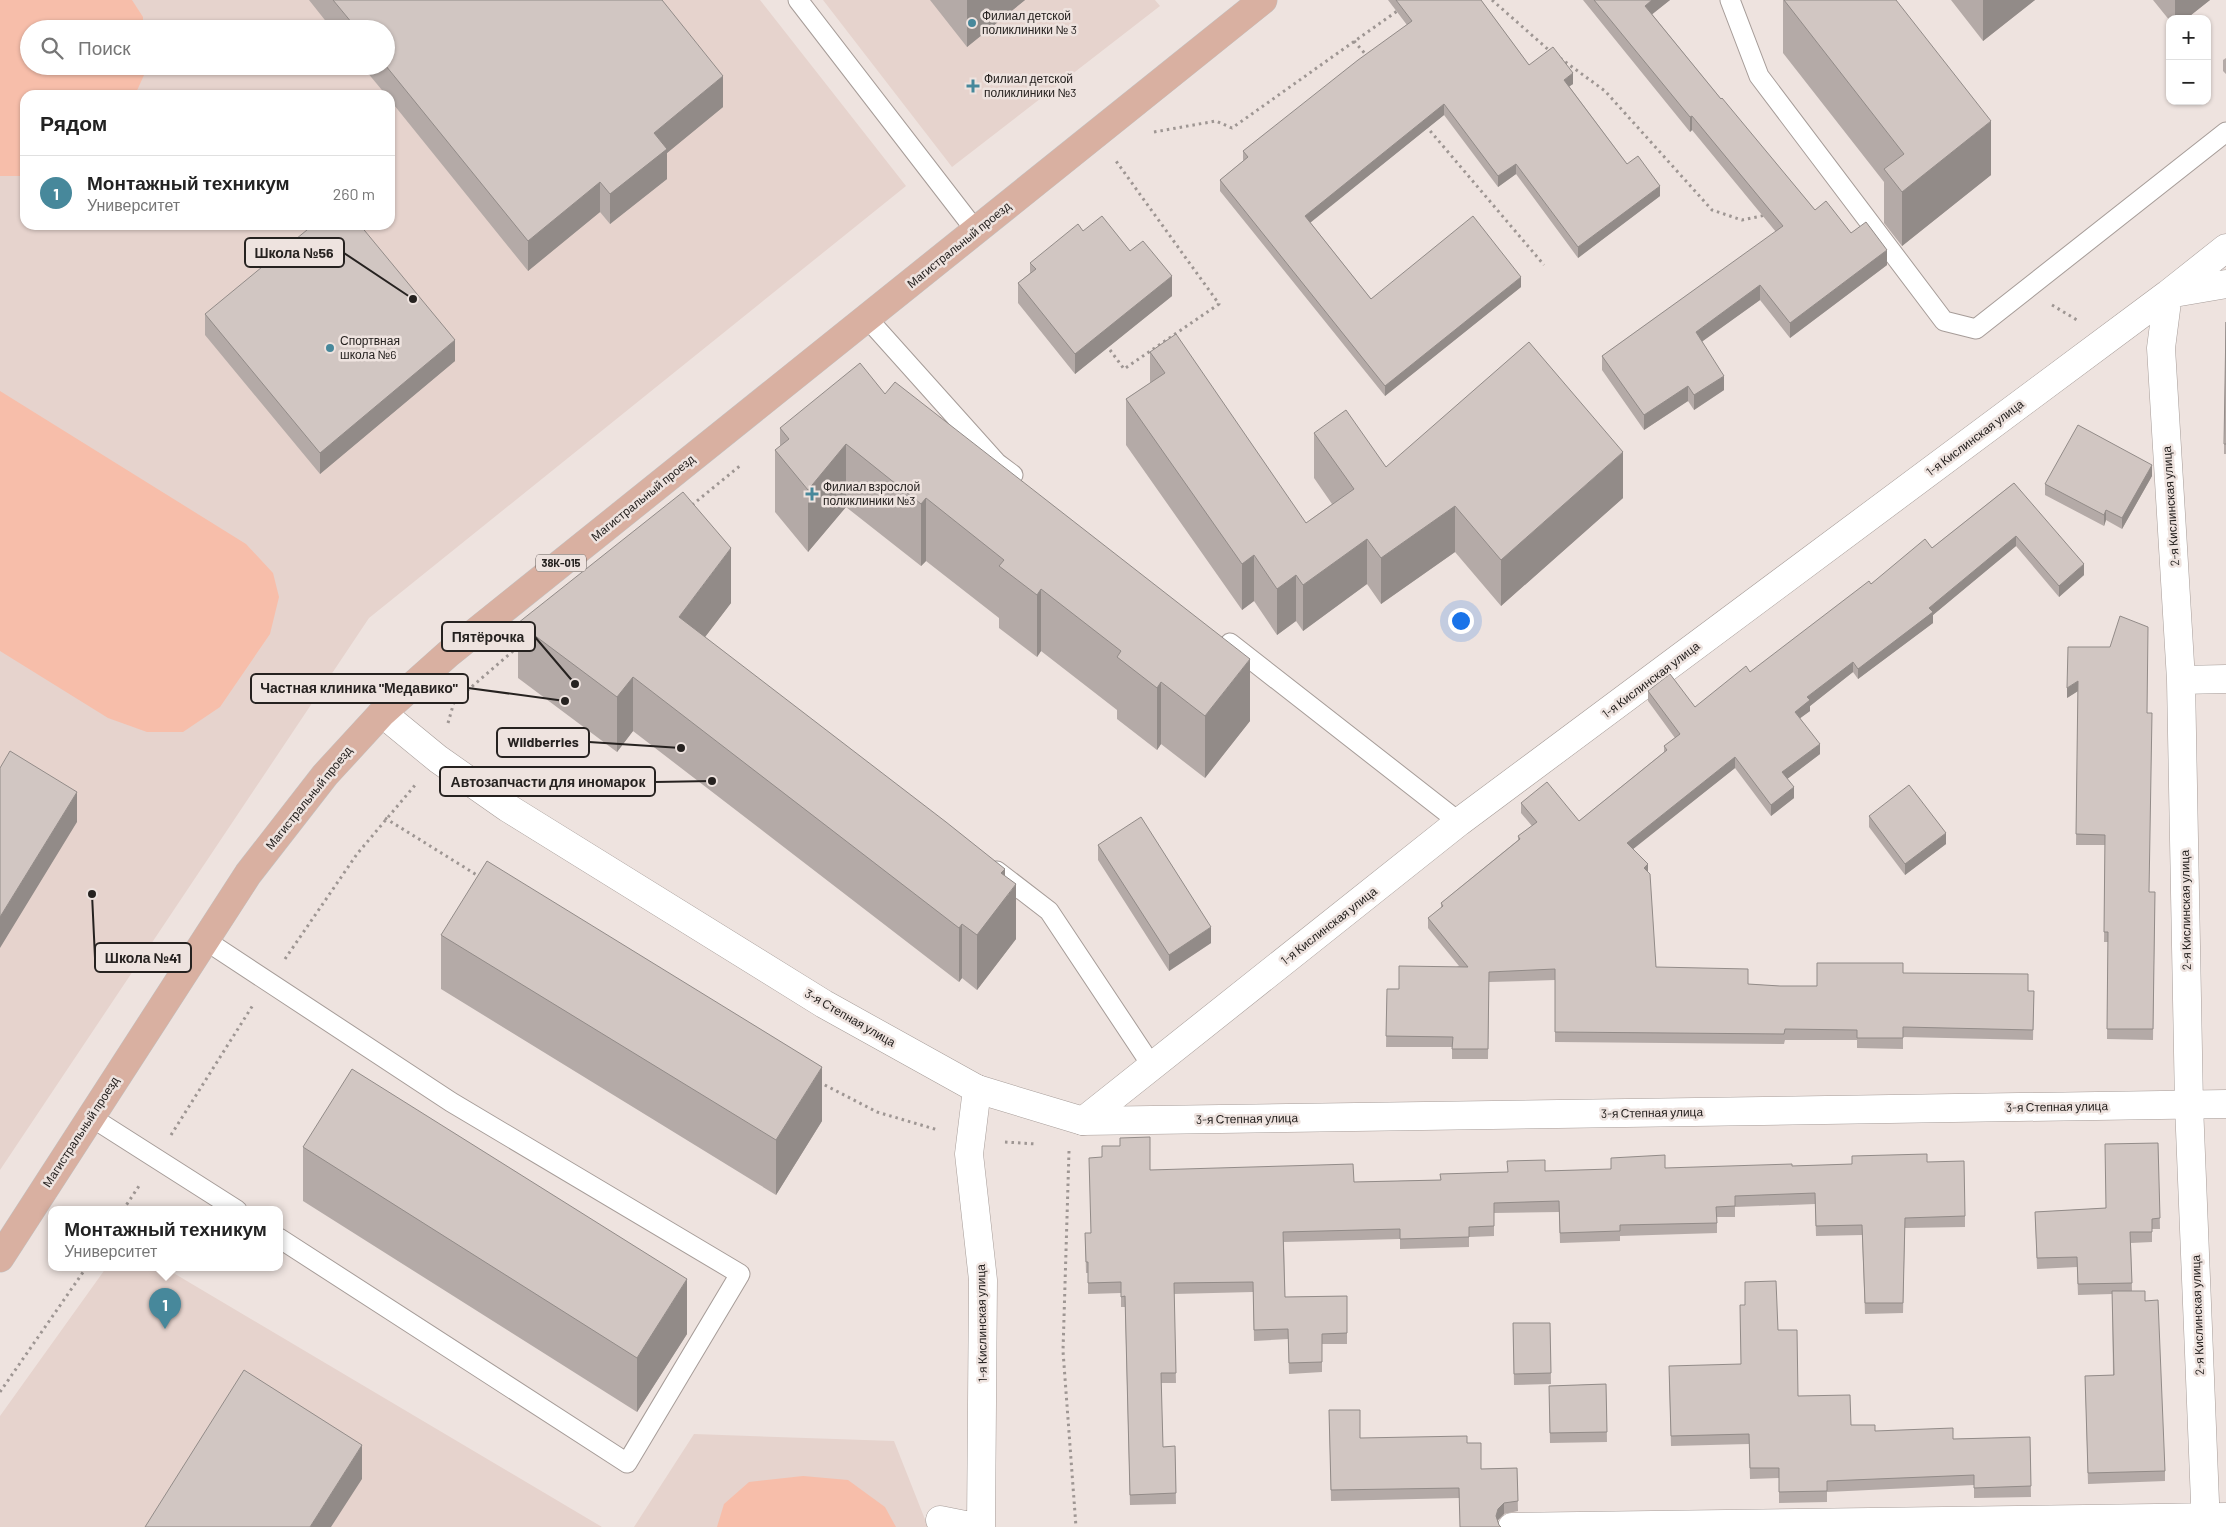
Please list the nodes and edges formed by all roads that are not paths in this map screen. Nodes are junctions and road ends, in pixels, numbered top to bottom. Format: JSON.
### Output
{"nodes":[{"id":1,"x":798,"y":0,"type":"edge"},
{"id":2,"x":1263,"y":0,"type":"edge"},
{"id":3,"x":1730,"y":0,"type":"edge"},
{"id":4,"x":2226,"y":132,"type":"edge"},
{"id":5,"x":976,"y":231,"type":"junction"},
{"id":6,"x":2226,"y":248,"type":"edge"},
{"id":7,"x":2226,"y":284,"type":"edge"},
{"id":8,"x":2168,"y":294,"type":"junction"},
{"id":9,"x":867,"y":318,"type":"junction"},
{"id":10,"x":1028,"y":487,"type":"edge"},
{"id":11,"x":1214,"y":632,"type":"edge"},
{"id":12,"x":2226,"y":679,"type":"edge"},
{"id":13,"x":2181,"y":680,"type":"junction"},
{"id":14,"x":382,"y":713,"type":"junction"},
{"id":15,"x":1459,"y":822,"type":"junction"},
{"id":16,"x":986,"y":862,"type":"edge"},
{"id":17,"x":205,"y":940,"type":"junction"},
{"id":18,"x":1152,"y":1066,"type":"junction"},
{"id":19,"x":977,"y":1089,"type":"junction"},
{"id":20,"x":2226,"y":1104,"type":"edge"},
{"id":21,"x":2189,"y":1105,"type":"junction"},
{"id":22,"x":91,"y":1116,"type":"junction"},
{"id":23,"x":1082,"y":1121,"type":"junction"},
{"id":24,"x":231,"y":1206,"type":"edge"},
{"id":25,"x":283,"y":1241,"type":"edge"},
{"id":26,"x":0,"y":1258,"type":"edge"},
{"id":27,"x":940,"y":1520,"type":"dead end"},
{"id":28,"x":2212,"y":1520,"type":"edge"},
{"id":29,"x":975,"y":1527,"type":"edge"},
{"id":30,"x":981,"y":1527,"type":"edge"},
{"id":31,"x":1512,"y":1527,"type":"edge"}],
"edges":[{"from":1,"to":5,"type":"lane"},
{"from":2,"to":5,"type":"main road","name":"Магистральный проезд","number":"38К-015"},
{"from":3,"to":4,"type":"lane"},
{"from":5,"to":9,"type":"main road","name":"Магистральный проезд","number":"38К-015"},
{"from":6,"to":8,"type":"street","name":"1-я Кислинская улица"},
{"from":7,"to":8,"type":"street"},
{"from":8,"to":13,"type":"street","name":"2-я Кислинская улица"},
{"from":8,"to":15,"type":"street","name":"1-я Кислинская улица"},
{"from":9,"to":10,"type":"lane"},
{"from":9,"to":14,"type":"main road","name":"Магистральный проезд","number":"38К-015"},
{"from":11,"to":15,"type":"lane"},
{"from":12,"to":13,"type":"street"},
{"from":13,"to":21,"type":"street","name":"2-я Кислинская улица"},
{"from":14,"to":17,"type":"main road","name":"Магистральный проезд","number":"38К-015"},
{"from":14,"to":19,"type":"street","name":"3-я Степная улица"},
{"from":15,"to":18,"type":"street","name":"1-я Кислинская улица"},
{"from":16,"to":18,"type":"lane"},
{"from":17,"to":22,"type":"main road","name":"Магистральный проезд","number":"38К-015"},
{"from":17,"to":25,"type":"lane"},
{"from":18,"to":23,"type":"street","name":"1-я Кислинская улица"},
{"from":19,"to":23,"type":"street","name":"3-я Степная улица"},
{"from":19,"to":30,"type":"street","name":"1-я Кислинская улица"},
{"from":20,"to":21,"type":"street","name":"3-я Степная улица"},
{"from":21,"to":23,"type":"street","name":"3-я Степная улица"},
{"from":21,"to":28,"type":"street","name":"2-я Кислинская улица"},
{"from":22,"to":24,"type":"lane"},
{"from":22,"to":26,"type":"main road","name":"Магистральный проезд","number":"38К-015"},
{"from":27,"to":29,"type":"street"},
{"from":28,"to":31,"type":"street"}]}
